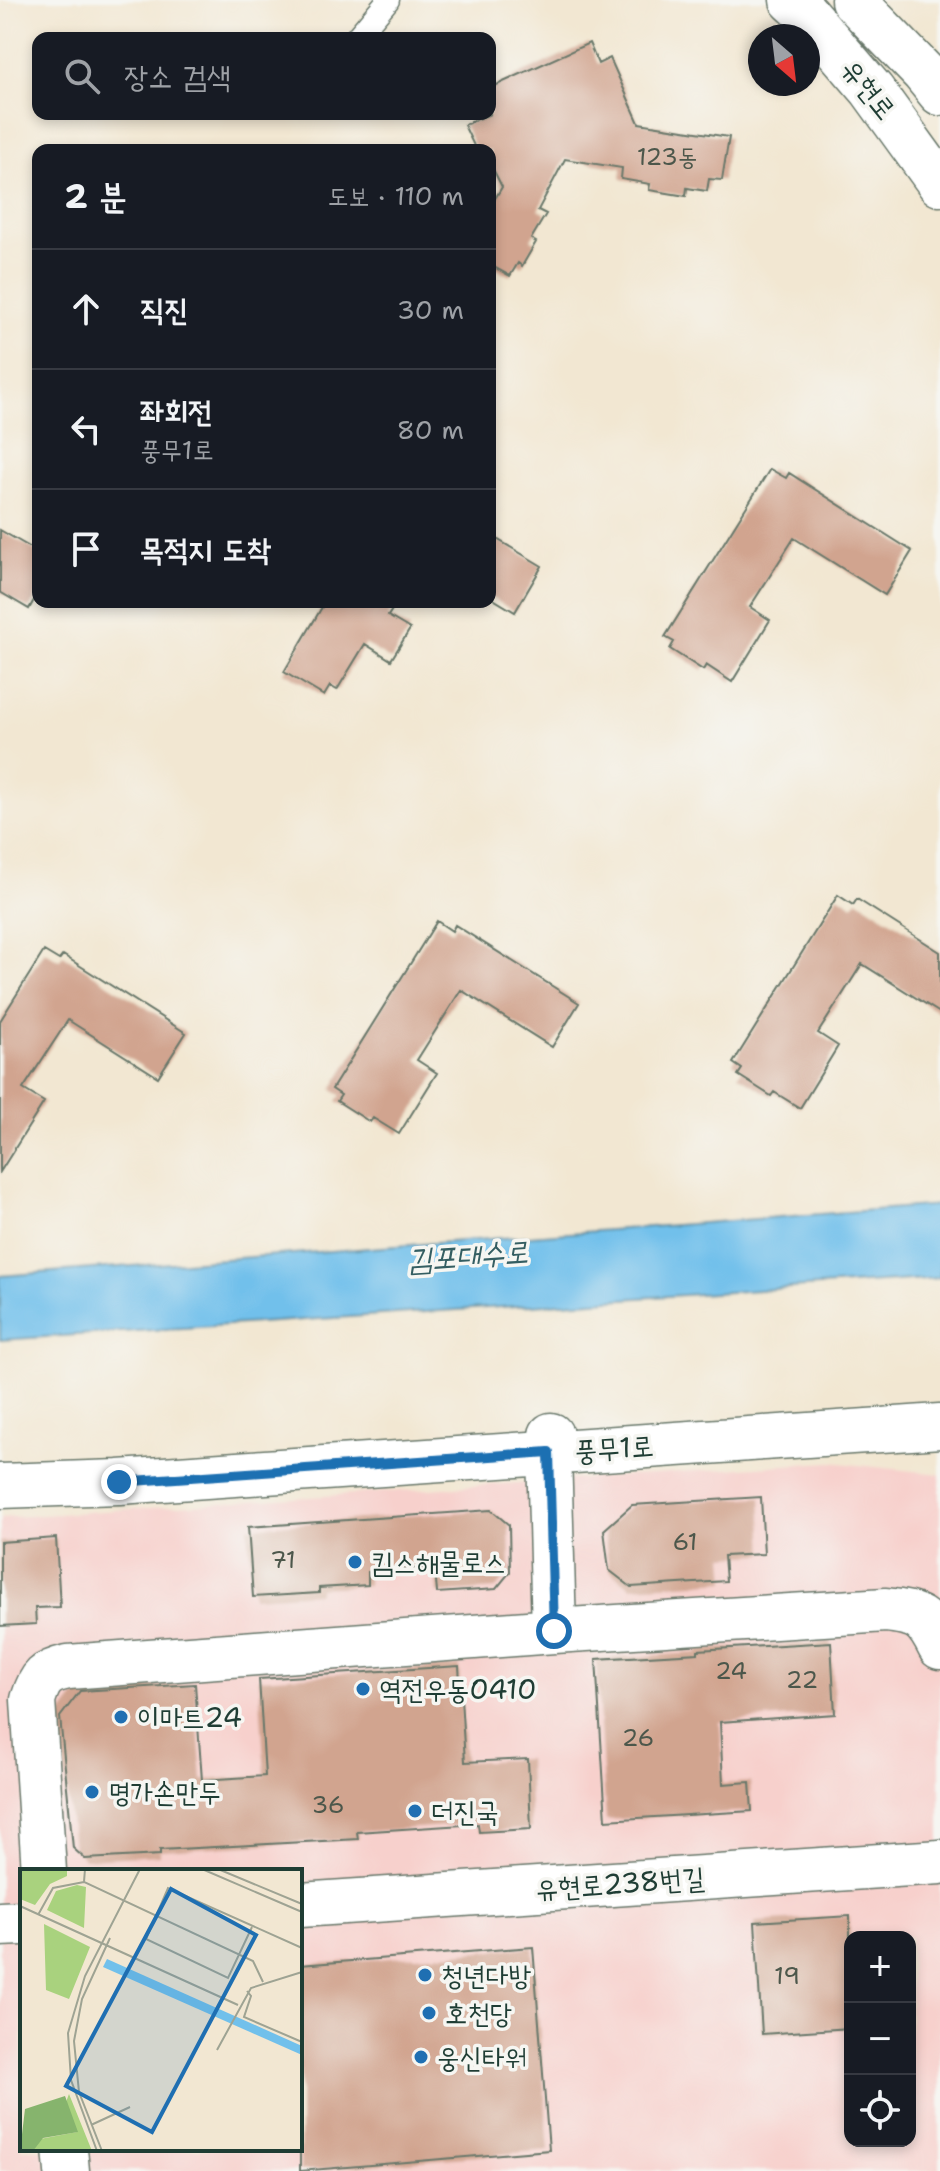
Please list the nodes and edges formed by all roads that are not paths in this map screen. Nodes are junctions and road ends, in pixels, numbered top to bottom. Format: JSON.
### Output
{"nodes":[{"id":1,"x":388,"y":0,"type":"edge"},
{"id":2,"x":792,"y":0,"type":"edge"},
{"id":3,"x":853,"y":0,"type":"edge"},
{"id":4,"x":361,"y":32,"type":"edge"},
{"id":5,"x":940,"y":93,"type":"edge"},
{"id":6,"x":940,"y":184,"type":"edge"},
{"id":7,"x":940,"y":1410,"type":"edge"},
{"id":8,"x":940,"y":1426,"type":"edge"},
{"id":9,"x":550,"y":1443,"type":"junction"},
{"id":10,"x":0,"y":1470,"type":"edge"},
{"id":11,"x":0,"y":1486,"type":"edge"},
{"id":12,"x":554,"y":1631,"type":"junction"},
{"id":13,"x":940,"y":1647,"type":"edge"},
{"id":14,"x":940,"y":1862,"type":"edge"},
{"id":15,"x":44,"y":1869,"type":"edge"},
{"id":16,"x":302,"y":1905,"type":"edge"},
{"id":17,"x":20,"y":1923,"type":"edge"},
{"id":18,"x":0,"y":1924,"type":"edge"},
{"id":19,"x":65,"y":2151,"type":"edge"},
{"id":20,"x":67,"y":2171,"type":"edge"}],
"edges":[{"from":1,"to":4,"type":"lane"},
{"from":2,"to":6,"type":"street","name":"유현로"},
{"from":3,"to":5,"type":"street","name":"유현로"},
{"from":7,"to":9,"type":"street","name":"풍무1로"},
{"from":8,"to":9,"type":"street","name":"풍무1로"},
{"from":9,"to":10,"type":"street","name":"풍무1로"},
{"from":9,"to":11,"type":"street","name":"풍무1로"},
{"from":9,"to":12,"type":"street"},
{"from":12,"to":13,"type":"street"},
{"from":12,"to":15,"type":"street"},
{"from":14,"to":16,"type":"street","name":"유현로238번길"},
{"from":17,"to":18,"type":"street"},
{"from":19,"to":20,"type":"street"}]}
